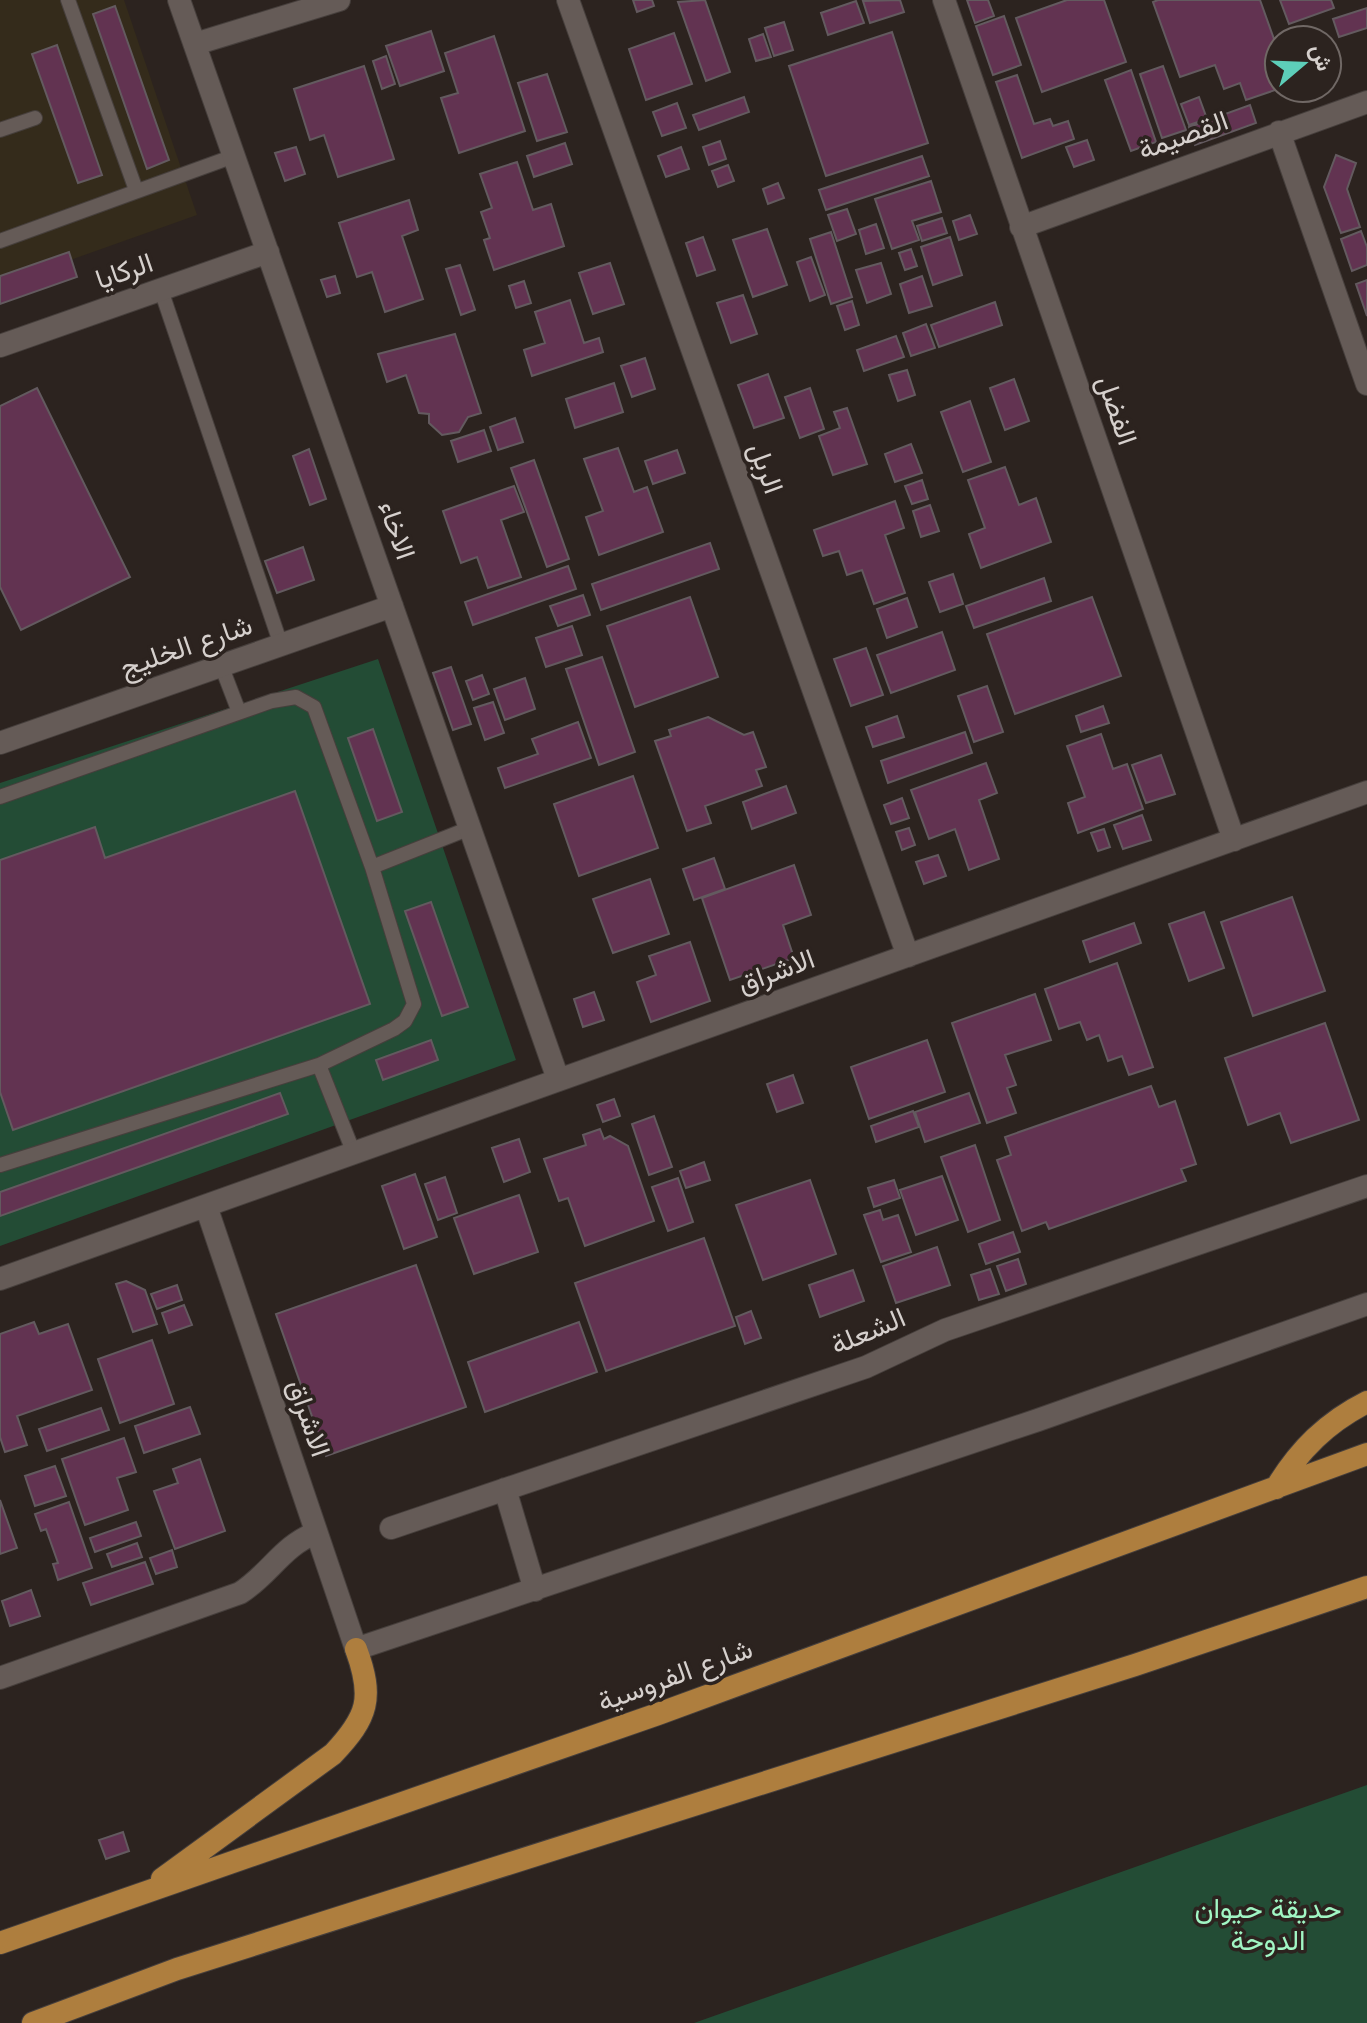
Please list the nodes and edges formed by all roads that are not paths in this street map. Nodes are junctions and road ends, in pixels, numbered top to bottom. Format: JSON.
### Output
{"nodes":[{"id":1,"x":68,"y":0,"type":"edge"},
{"id":2,"x":179,"y":0,"type":"edge"},
{"id":3,"x":339,"y":0,"type":"edge"},
{"id":4,"x":568,"y":0,"type":"edge"},
{"id":5,"x":944,"y":0,"type":"edge"},
{"id":6,"x":195,"y":44,"type":"junction"},
{"id":7,"x":1367,"y":102,"type":"edge"},
{"id":8,"x":35,"y":118,"type":"dead end"},
{"id":9,"x":0,"y":130,"type":"edge"},
{"id":10,"x":1279,"y":132,"type":"junction"},
{"id":11,"x":234,"y":156,"type":"junction"},
{"id":12,"x":136,"y":190,"type":"junction"},
{"id":13,"x":1021,"y":227,"type":"junction"},
{"id":14,"x":0,"y":241,"type":"edge"},
{"id":15,"x":268,"y":252,"type":"junction"},
{"id":16,"x":161,"y":290,"type":"junction"},
{"id":17,"x":0,"y":346,"type":"edge"},
{"id":18,"x":1367,"y":384,"type":"edge"},
{"id":19,"x":392,"y":606,"type":"junction"},
{"id":20,"x":281,"y":645,"type":"junction"},
{"id":21,"x":221,"y":665,"type":"junction"},
{"id":22,"x":239,"y":712,"type":"junction"},
{"id":23,"x":0,"y":743,"type":"edge"},
{"id":24,"x":1367,"y":792,"type":"edge"},
{"id":25,"x":0,"y":797,"type":"edge"},
{"id":26,"x":470,"y":828,"type":"junction"},
{"id":27,"x":1234,"y":840,"type":"junction"},
{"id":28,"x":372,"y":867,"type":"junction"},
{"id":29,"x":908,"y":956,"type":"junction"},
{"id":30,"x":319,"y":1065,"type":"junction"},
{"id":31,"x":558,"y":1079,"type":"junction"},
{"id":32,"x":353,"y":1151,"type":"junction"},
{"id":33,"x":0,"y":1165,"type":"edge"},
{"id":34,"x":1367,"y":1186,"type":"edge"},
{"id":35,"x":206,"y":1206,"type":"junction"},
{"id":36,"x":0,"y":1279,"type":"edge"},
{"id":37,"x":1367,"y":1304,"type":"edge"},
{"id":38,"x":1367,"y":1402,"type":"edge"},
{"id":39,"x":1367,"y":1454,"type":"edge"},
{"id":40,"x":1276,"y":1488,"type":"junction"},
{"id":41,"x":505,"y":1489,"type":"junction"},
{"id":42,"x":391,"y":1528,"type":"dead end"},
{"id":43,"x":316,"y":1533,"type":"junction"},
{"id":44,"x":1367,"y":1587,"type":"edge"},
{"id":45,"x":535,"y":1590,"type":"junction"},
{"id":46,"x":356,"y":1649,"type":"junction"},
{"id":47,"x":0,"y":1678,"type":"edge"},
{"id":48,"x":142,"y":1894,"type":"junction"},
{"id":49,"x":0,"y":1943,"type":"edge"},
{"id":50,"x":33,"y":2023,"type":"edge"}],
"edges":[{"from":1,"to":12,"type":"lane"},
{"from":2,"to":6,"type":"street","name":"الاخاء"},
{"from":3,"to":6,"type":"street"},
{"from":4,"to":29,"type":"street","name":"الربل"},
{"from":5,"to":13,"type":"street","name":"الفضل"},
{"from":6,"to":11,"type":"street","name":"الاخاء"},
{"from":7,"to":10,"type":"street","name":"القصيمة"},
{"from":8,"to":9,"type":"lane"},
{"from":10,"to":13,"type":"street","name":"القصيمة"},
{"from":10,"to":18,"type":"street"},
{"from":11,"to":12,"type":"lane"},
{"from":11,"to":15,"type":"street","name":"الاخاء"},
{"from":12,"to":14,"type":"lane"},
{"from":13,"to":27,"type":"street","name":"الفضل"},
{"from":15,"to":16,"type":"street","name":"الركايا"},
{"from":15,"to":19,"type":"street","name":"الاخاء"},
{"from":16,"to":17,"type":"street","name":"الركايا"},
{"from":16,"to":20,"type":"lane"},
{"from":19,"to":20,"type":"street","name":"شارع الخليج"},
{"from":19,"to":26,"type":"street","name":"الاخاء"},
{"from":20,"to":21,"type":"street","name":"شارع الخليج"},
{"from":21,"to":22,"type":"lane"},
{"from":21,"to":23,"type":"street","name":"شارع الخليج"},
{"from":22,"to":25,"type":"lane"},
{"from":22,"to":28,"type":"lane"},
{"from":24,"to":27,"type":"street","name":"الاشراق"},
{"from":26,"to":28,"type":"lane"},
{"from":26,"to":31,"type":"street","name":"الاخاء"},
{"from":27,"to":29,"type":"street","name":"الاشراق"},
{"from":28,"to":30,"type":"lane"},
{"from":29,"to":31,"type":"street","name":"الاشراق"},
{"from":30,"to":32,"type":"lane"},
{"from":30,"to":33,"type":"lane"},
{"from":31,"to":32,"type":"street","name":"الاشراق"},
{"from":32,"to":35,"type":"street","name":"الاشراق"},
{"from":34,"to":41,"type":"street","name":"الشعلة"},
{"from":35,"to":36,"type":"street","name":"الاشراق"},
{"from":35,"to":43,"type":"street","name":"الاشراق"},
{"from":37,"to":45,"type":"street"},
{"from":38,"to":40,"type":"highway"},
{"from":39,"to":40,"type":"highway","name":"شارع الفروسية"},
{"from":40,"to":48,"type":"highway","name":"شارع الفروسية"},
{"from":41,"to":42,"type":"street","name":"الشعلة"},
{"from":41,"to":45,"type":"street"},
{"from":43,"to":46,"type":"street","name":"الاشراق"},
{"from":43,"to":47,"type":"street"},
{"from":44,"to":50,"type":"highway"},
{"from":45,"to":46,"type":"street"},
{"from":46,"to":48,"type":"highway"},
{"from":48,"to":49,"type":"highway","name":"شارع الفروسية"}]}
